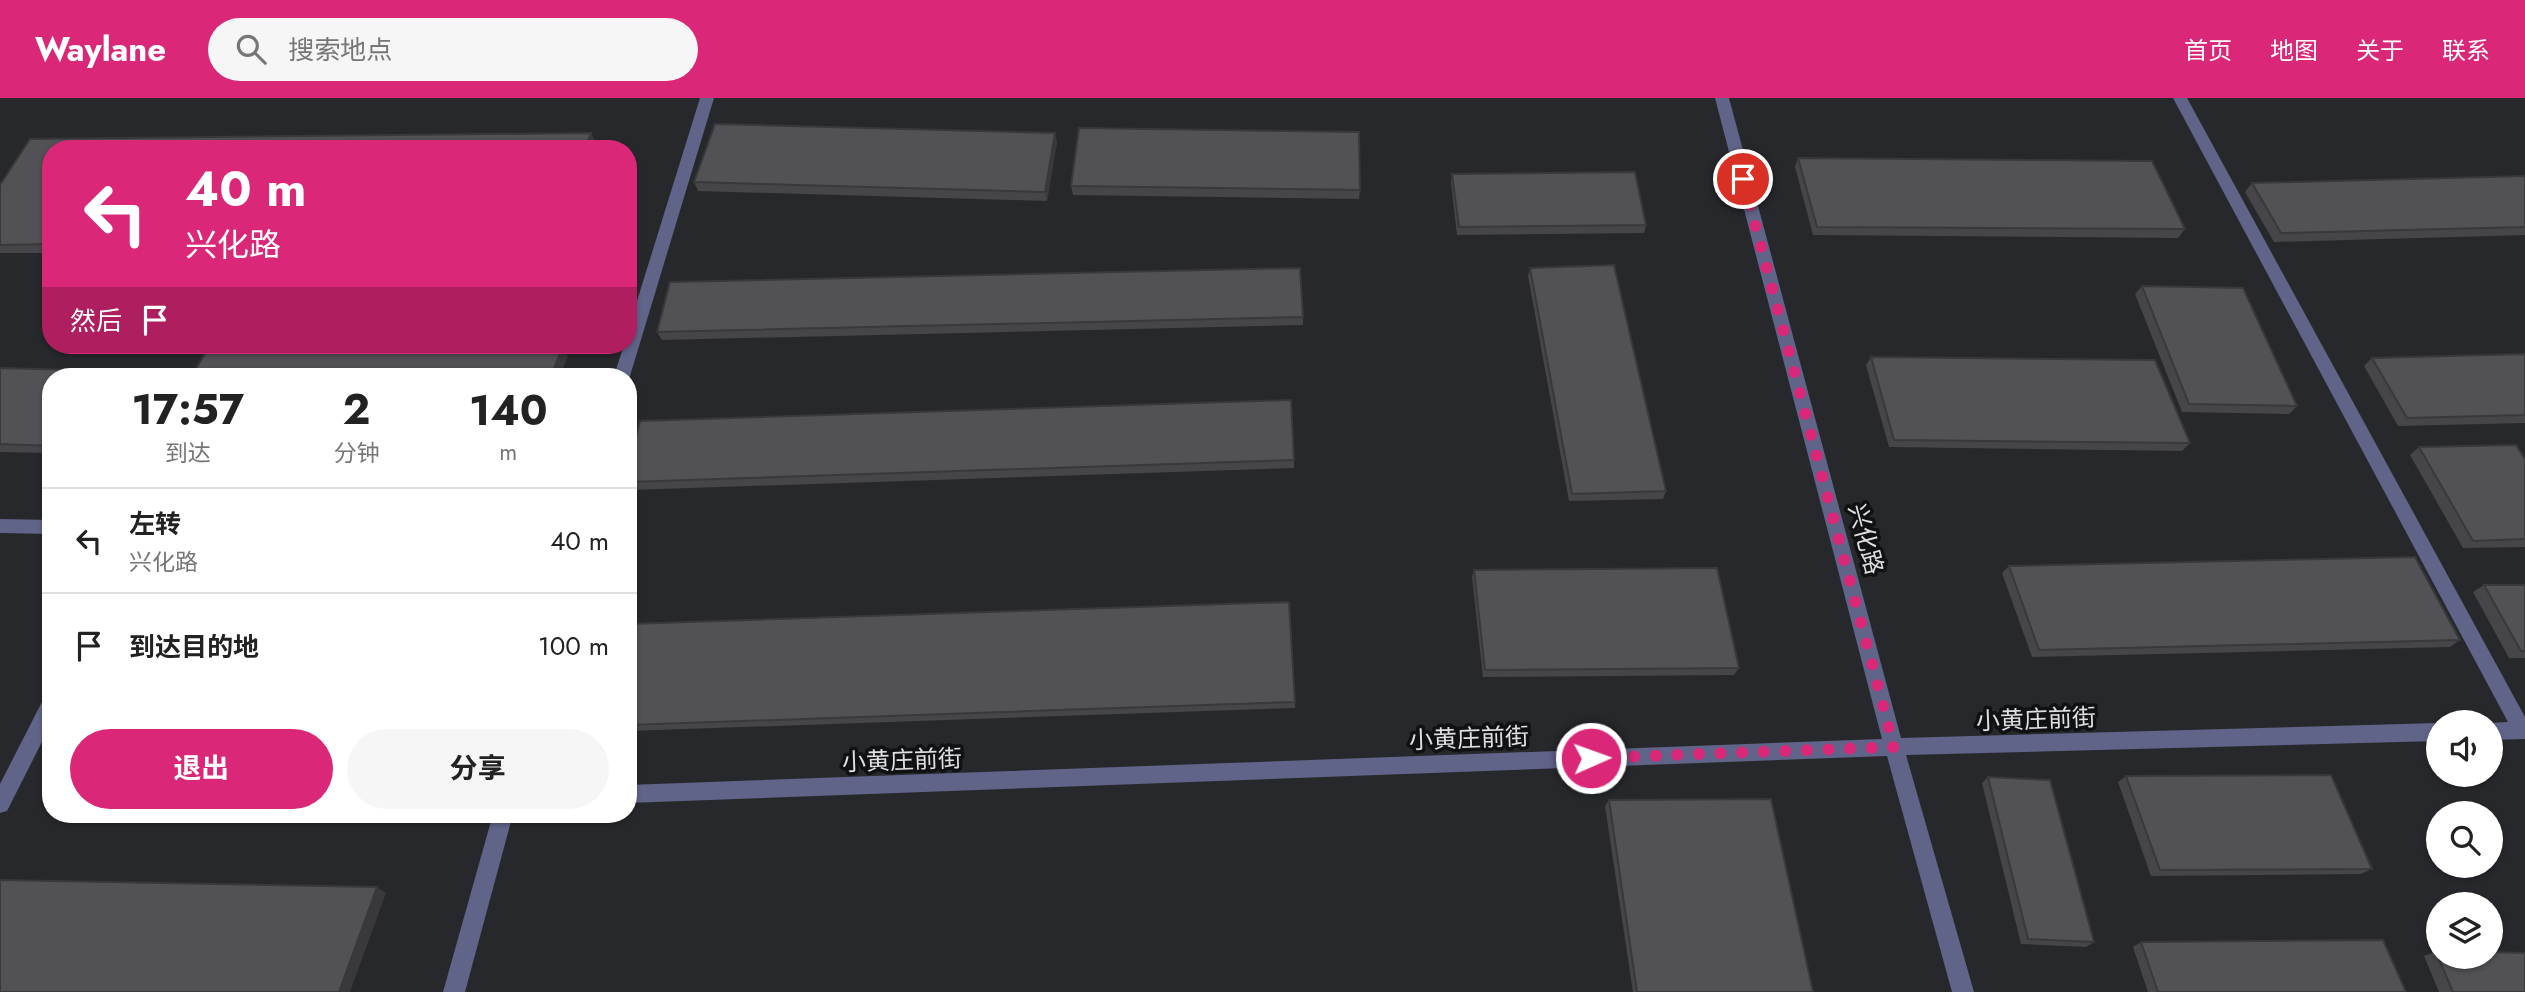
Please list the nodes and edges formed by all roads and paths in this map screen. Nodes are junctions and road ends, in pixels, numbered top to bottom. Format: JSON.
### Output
{"nodes":[{"id":1,"x":707,"y":98,"type":"edge"},
{"id":2,"x":1721,"y":98,"type":"edge"},
{"id":3,"x":2180,"y":98,"type":"edge"},
{"id":4,"x":637,"y":327,"type":"edge"},
{"id":5,"x":0,"y":526,"type":"edge"},
{"id":6,"x":42,"y":527,"type":"edge"},
{"id":7,"x":42,"y":722,"type":"edge"},
{"id":8,"x":2524,"y":730,"type":"edge"},
{"id":9,"x":2503,"y":731,"type":"edge"},
{"id":10,"x":2426,"y":732,"type":"edge"},
{"id":11,"x":1894,"y":747,"type":"junction"},
{"id":12,"x":637,"y":794,"type":"edge"},
{"id":13,"x":0,"y":804,"type":"edge"},
{"id":14,"x":501,"y":823,"type":"edge"},
{"id":15,"x":454,"y":992,"type":"edge"},
{"id":16,"x":1963,"y":992,"type":"edge"}],
"edges":[{"from":1,"to":4,"type":"street"},
{"from":2,"to":11,"type":"street","name":"兴化路"},
{"from":3,"to":8,"type":"street"},
{"from":5,"to":6,"type":"street"},
{"from":7,"to":13,"type":"street"},
{"from":8,"to":9,"type":"street"},
{"from":10,"to":11,"type":"street","name":"小黄庄前街"},
{"from":11,"to":12,"type":"street","name":"小黄庄前街"},
{"from":11,"to":16,"type":"street","name":"兴化路"},
{"from":14,"to":15,"type":"street"}]}
